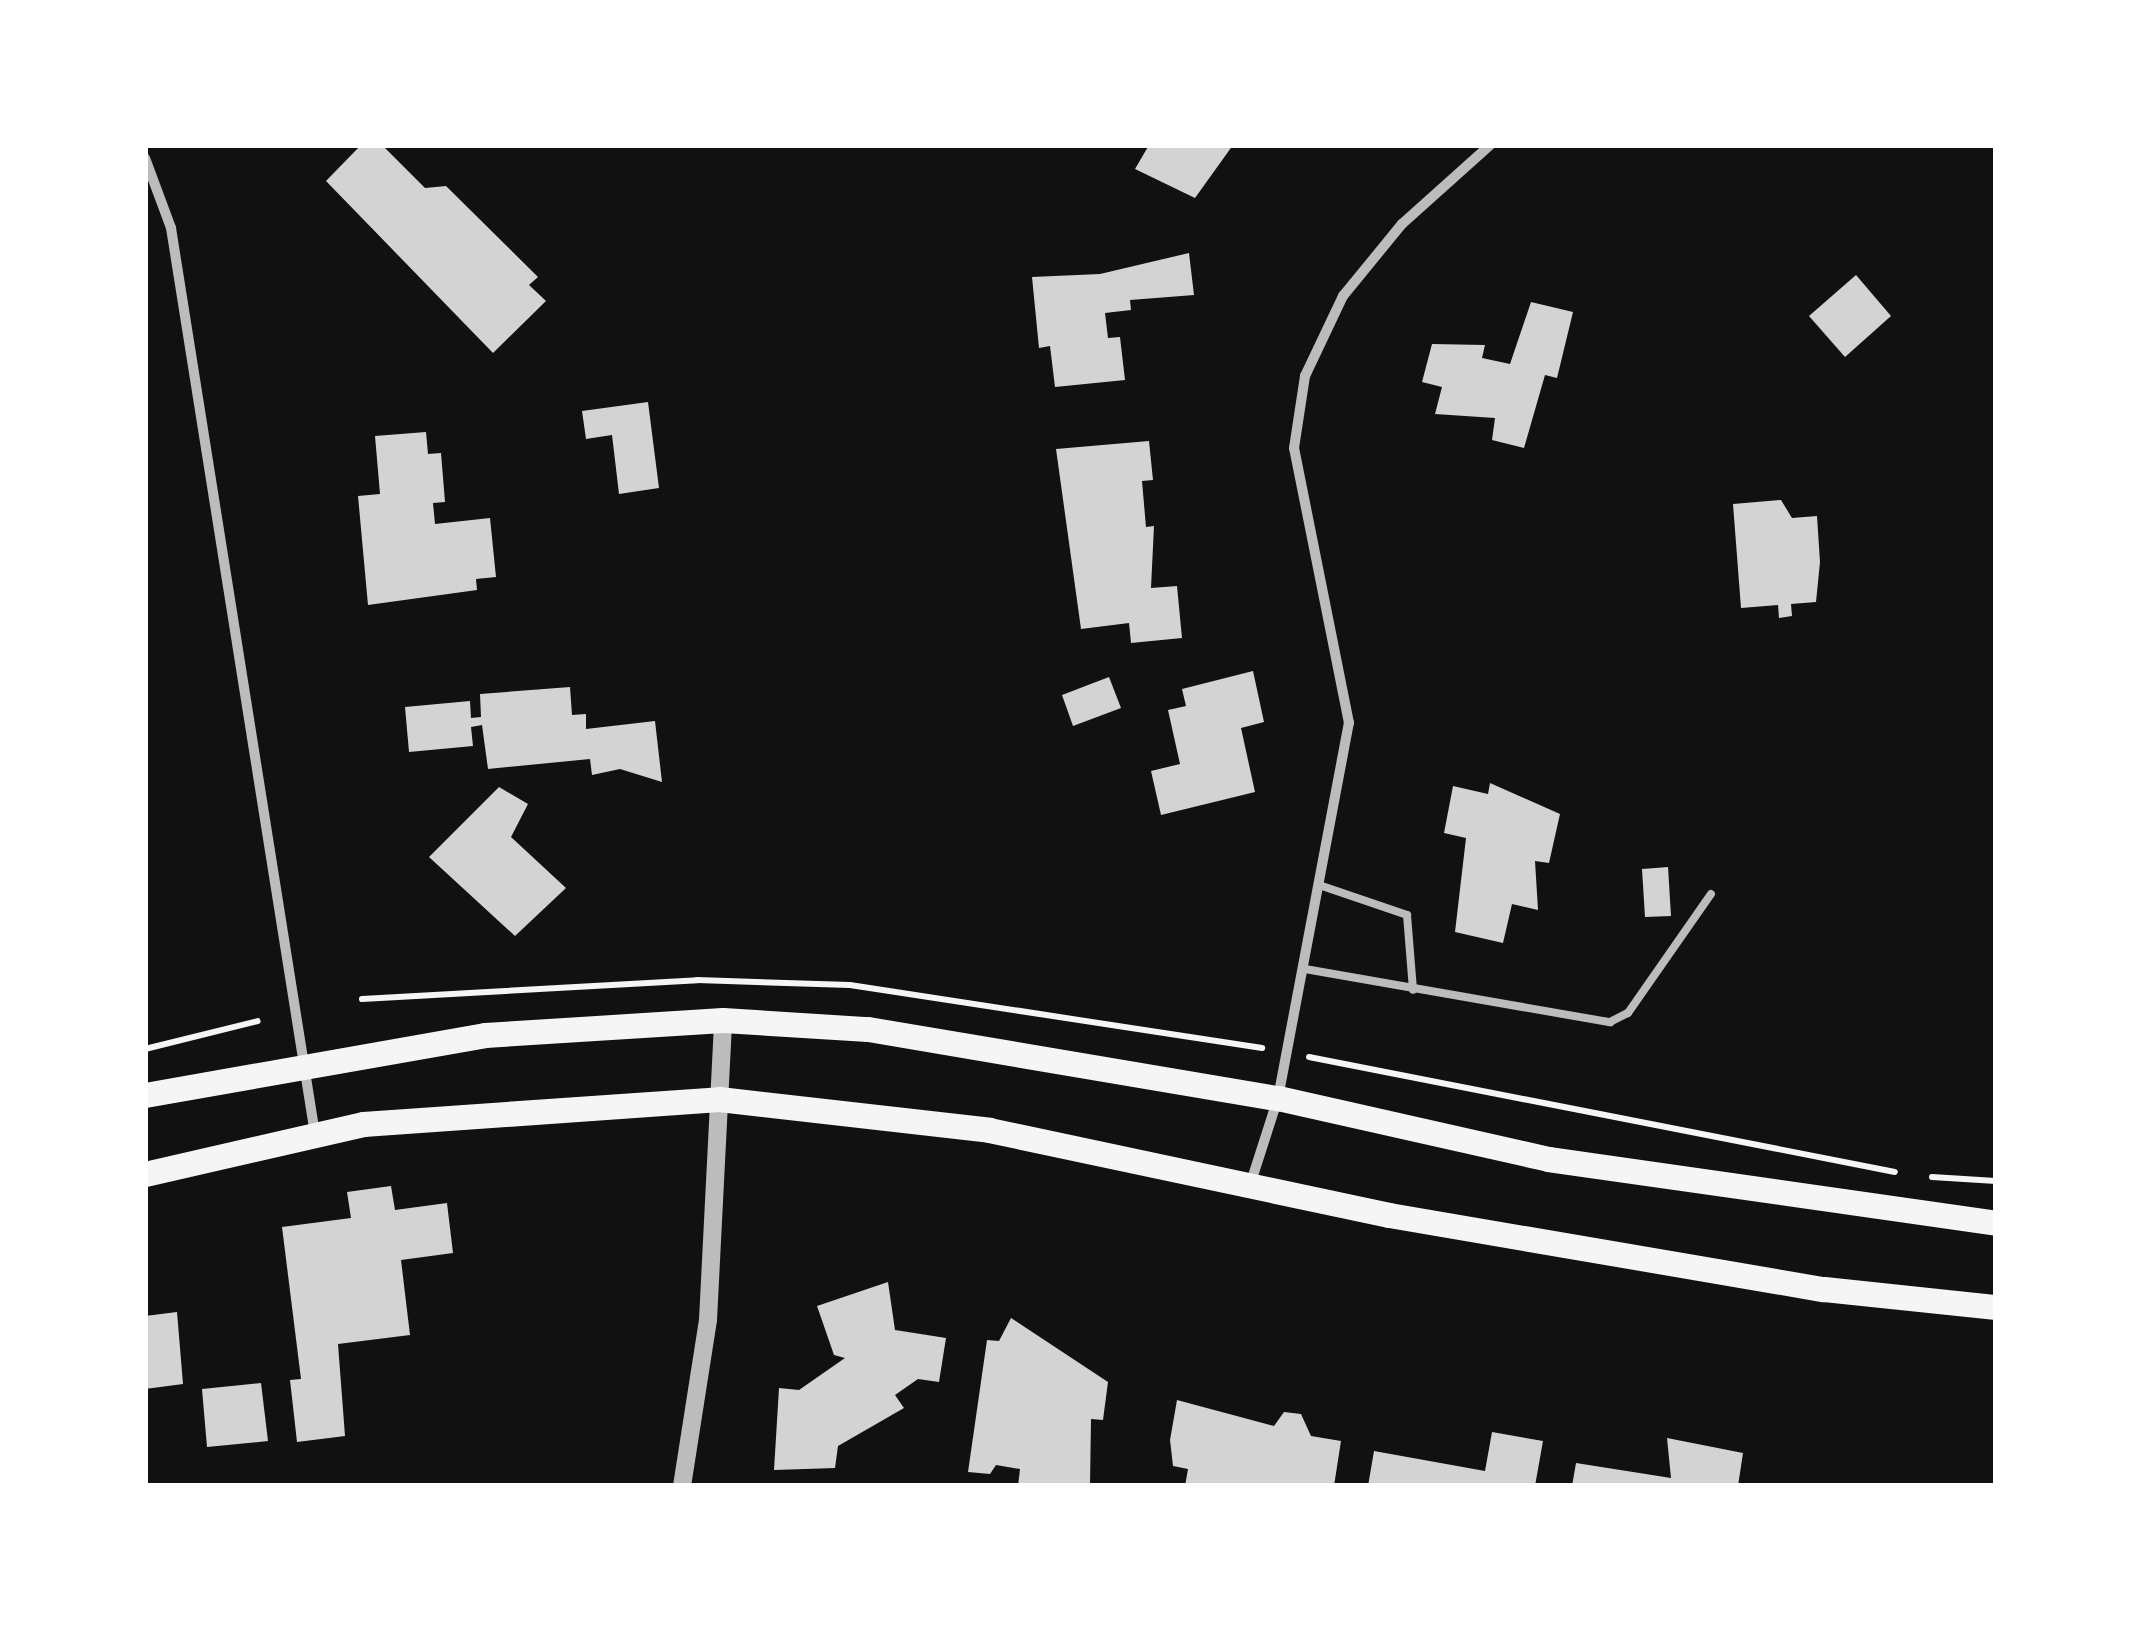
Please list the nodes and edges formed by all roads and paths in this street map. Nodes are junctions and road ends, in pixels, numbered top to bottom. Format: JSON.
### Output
{"nodes":[{"id":1,"x":1490,"y":145,"type":"edge"},
{"id":2,"x":145,"y":158,"type":"edge"},
{"id":3,"x":1322,"y":886,"type":"junction"},
{"id":4,"x":1710,"y":894,"type":"dead end"},
{"id":5,"x":1304,"y":969,"type":"junction"},
{"id":6,"x":1413,"y":990,"type":"junction"},
{"id":7,"x":724,"y":1020,"type":"junction"},
{"id":8,"x":258,"y":1021,"type":"dead end"},
{"id":9,"x":145,"y":1049,"type":"edge"},
{"id":10,"x":300,"y":1060,"type":"junction"},
{"id":11,"x":145,"y":1095,"type":"edge"},
{"id":12,"x":1278,"y":1098,"type":"junction"},
{"id":13,"x":719,"y":1100,"type":"junction"},
{"id":14,"x":315,"y":1135,"type":"junction"},
{"id":15,"x":145,"y":1174,"type":"edge"},
{"id":16,"x":1250,"y":1186,"type":"junction"},
{"id":17,"x":1996,"y":1223,"type":"edge"},
{"id":18,"x":1996,"y":1306,"type":"edge"},
{"id":19,"x":682,"y":1486,"type":"edge"}],
"edges":[{"from":1,"to":3,"type":"street"},
{"from":2,"to":10,"type":"street"},
{"from":3,"to":5,"type":"street"},
{"from":3,"to":6,"type":"lane"},
{"from":4,"to":6,"type":"lane"},
{"from":5,"to":6,"type":"lane"},
{"from":5,"to":12,"type":"street"},
{"from":7,"to":10,"type":"main road"},
{"from":7,"to":12,"type":"main road"},
{"from":7,"to":13,"type":"street"},
{"from":8,"to":9,"type":"path"},
{"from":10,"to":11,"type":"main road"},
{"from":10,"to":14,"type":"street"},
{"from":12,"to":16,"type":"street"},
{"from":12,"to":17,"type":"main road"},
{"from":13,"to":14,"type":"main road"},
{"from":13,"to":16,"type":"main road"},
{"from":13,"to":19,"type":"street"},
{"from":14,"to":15,"type":"main road"},
{"from":16,"to":18,"type":"main road"}]}
